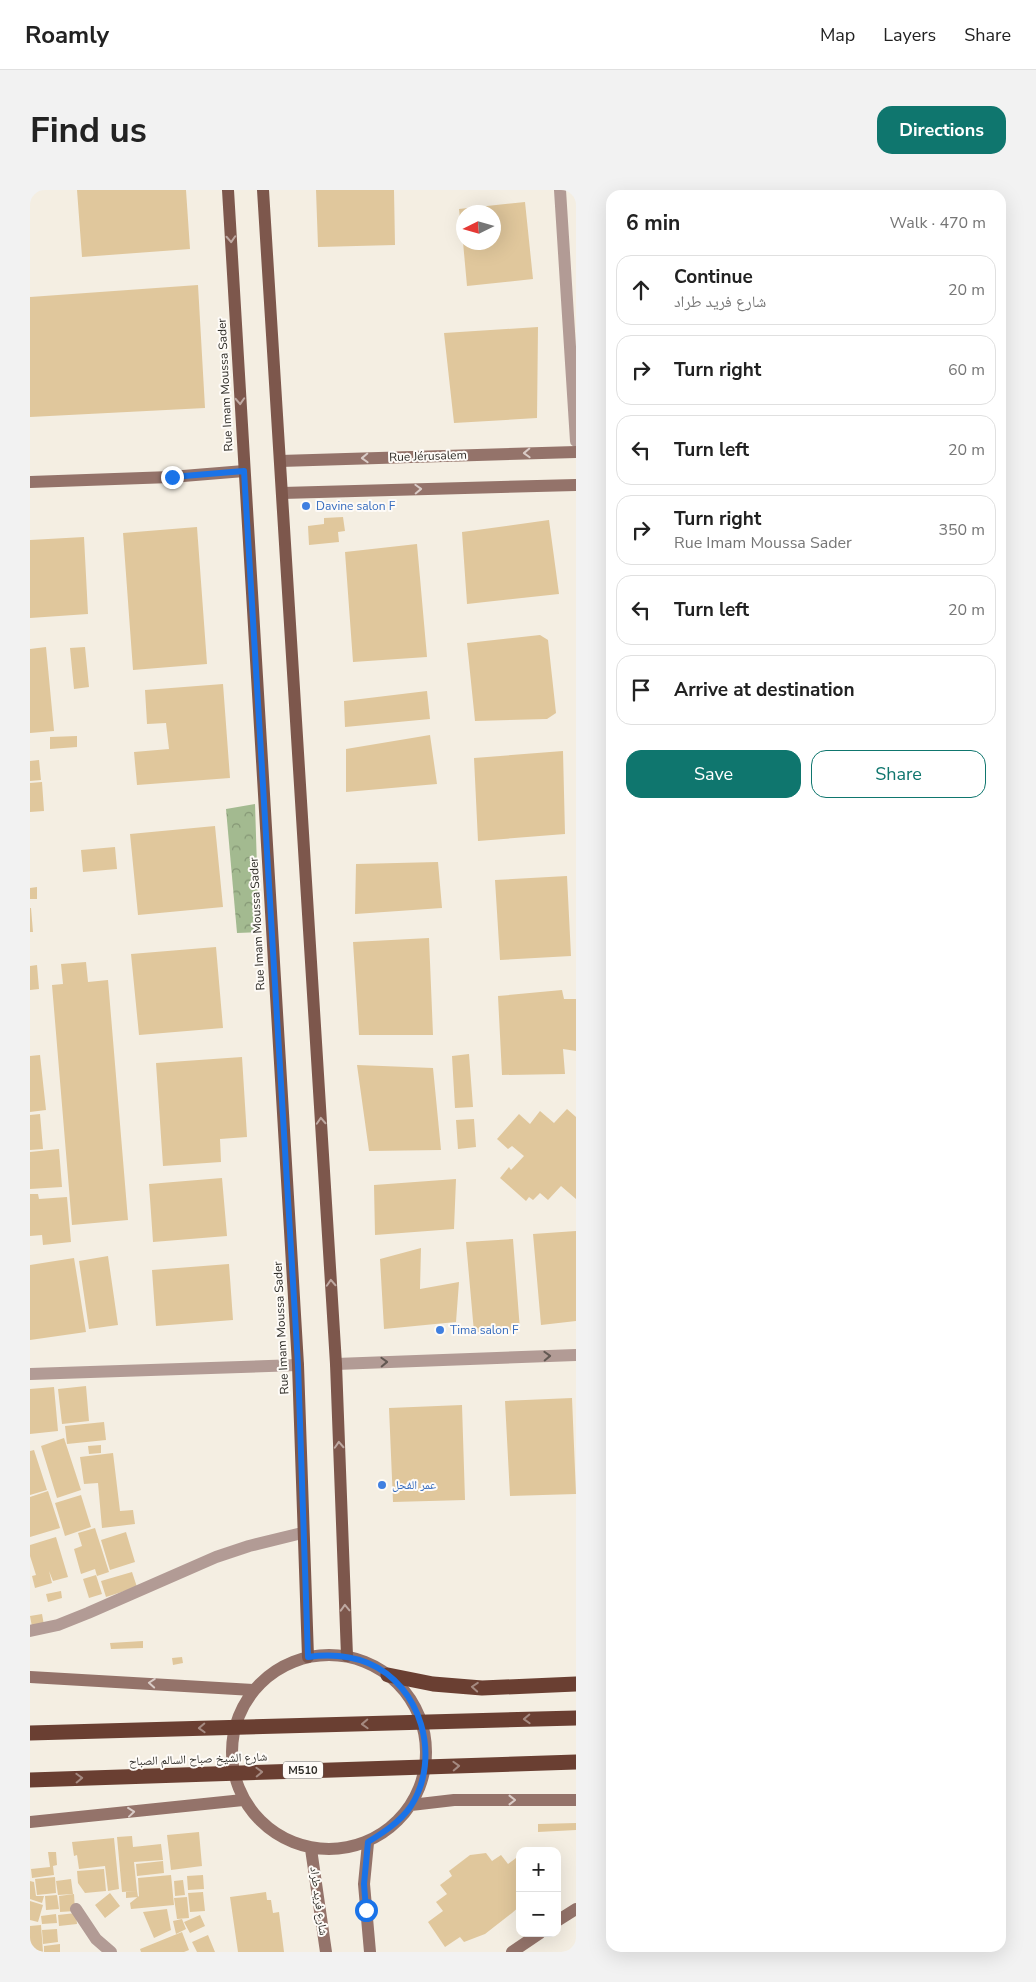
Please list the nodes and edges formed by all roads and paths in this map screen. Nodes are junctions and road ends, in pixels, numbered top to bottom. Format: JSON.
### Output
{"nodes":[{"id":1,"x":228,"y":190,"type":"edge"},
{"id":2,"x":263,"y":190,"type":"edge"},
{"id":3,"x":560,"y":190,"type":"edge"},
{"id":4,"x":576,"y":441,"type":"edge"},
{"id":5,"x":576,"y":452,"type":"edge"},
{"id":6,"x":280,"y":460,"type":"junction"},
{"id":7,"x":244,"y":471,"type":"junction"},
{"id":8,"x":30,"y":482,"type":"edge"},
{"id":9,"x":576,"y":484,"type":"edge"},
{"id":10,"x":282,"y":493,"type":"junction"},
{"id":11,"x":576,"y":1355,"type":"edge"},
{"id":12,"x":336,"y":1364,"type":"junction"},
{"id":13,"x":298,"y":1365,"type":"junction"},
{"id":14,"x":30,"y":1374,"type":"edge"},
{"id":15,"x":302,"y":1533,"type":"junction"},
{"id":16,"x":30,"y":1631,"type":"edge"},
{"id":17,"x":347,"y":1656,"type":"junction"},
{"id":18,"x":308,"y":1657,"type":"junction"},
{"id":19,"x":388,"y":1675,"type":"junction"},
{"id":20,"x":30,"y":1677,"type":"edge"},
{"id":21,"x":576,"y":1684,"type":"edge"},
{"id":22,"x":253,"y":1690,"type":"junction"},
{"id":23,"x":576,"y":1718,"type":"edge"},
{"id":24,"x":30,"y":1733,"type":"edge"},
{"id":25,"x":576,"y":1762,"type":"edge"},
{"id":26,"x":30,"y":1780,"type":"edge"},
{"id":27,"x":243,"y":1800,"type":"junction"},
{"id":28,"x":576,"y":1800,"type":"edge"},
{"id":29,"x":411,"y":1806,"type":"junction"},
{"id":30,"x":30,"y":1822,"type":"edge"},
{"id":31,"x":368,"y":1842,"type":"junction"},
{"id":32,"x":311,"y":1849,"type":"junction"},
{"id":33,"x":76,"y":1909,"type":"dead end"},
{"id":34,"x":576,"y":1909,"type":"edge"},
{"id":35,"x":561,"y":1918,"type":"edge"},
{"id":36,"x":534,"y":1937,"type":"edge"},
{"id":37,"x":111,"y":1952,"type":"edge"},
{"id":38,"x":326,"y":1952,"type":"edge"},
{"id":39,"x":370,"y":1952,"type":"edge"},
{"id":40,"x":512,"y":1952,"type":"edge"}],
"edges":[{"from":1,"to":7,"type":"main road","name":"Rue Imam Moussa Sader","one_way":true},
{"from":2,"to":6,"type":"main road"},
{"from":3,"to":4,"type":"street"},
{"from":5,"to":6,"type":"street","name":"Rue Jérusalem","one_way":true},
{"from":6,"to":10,"type":"main road"},
{"from":7,"to":8,"type":"street"},
{"from":7,"to":13,"type":"main road","name":"Rue Imam Moussa Sader"},
{"from":10,"to":9,"type":"street","one_way":true},
{"from":12,"to":10,"type":"main road","one_way":true},
{"from":12,"to":11,"type":"street","one_way":true},
{"from":17,"to":12,"type":"main road","one_way":true},
{"from":13,"to":14,"type":"street"},
{"from":13,"to":15,"type":"main road","name":"Rue Imam Moussa Sader"},
{"from":15,"to":16,"type":"street"},
{"from":15,"to":18,"type":"main road","name":"Rue Imam Moussa Sader"},
{"from":17,"to":18,"type":"street"},
{"from":17,"to":19,"type":"street"},
{"from":18,"to":22,"type":"street"},
{"from":21,"to":19,"type":"highway","one_way":true},
{"from":19,"to":29,"type":"street"},
{"from":22,"to":20,"type":"street","one_way":true},
{"from":22,"to":27,"type":"street"},
{"from":23,"to":24,"type":"highway","one_way":true},
{"from":26,"to":25,"type":"highway","name":"شارع الشيخ صباح السالم الصباح","number":"M510","one_way":true},
{"from":30,"to":27,"type":"street","one_way":true},
{"from":27,"to":32,"type":"street"},
{"from":29,"to":28,"type":"street","one_way":true},
{"from":29,"to":31,"type":"street"},
{"from":31,"to":32,"type":"street"},
{"from":31,"to":39,"type":"street"},
{"from":32,"to":38,"type":"street","name":"شارع فريد طراد"},
{"from":33,"to":37,"type":"street"},
{"from":34,"to":35,"type":"street"},
{"from":36,"to":40,"type":"street"}]}
